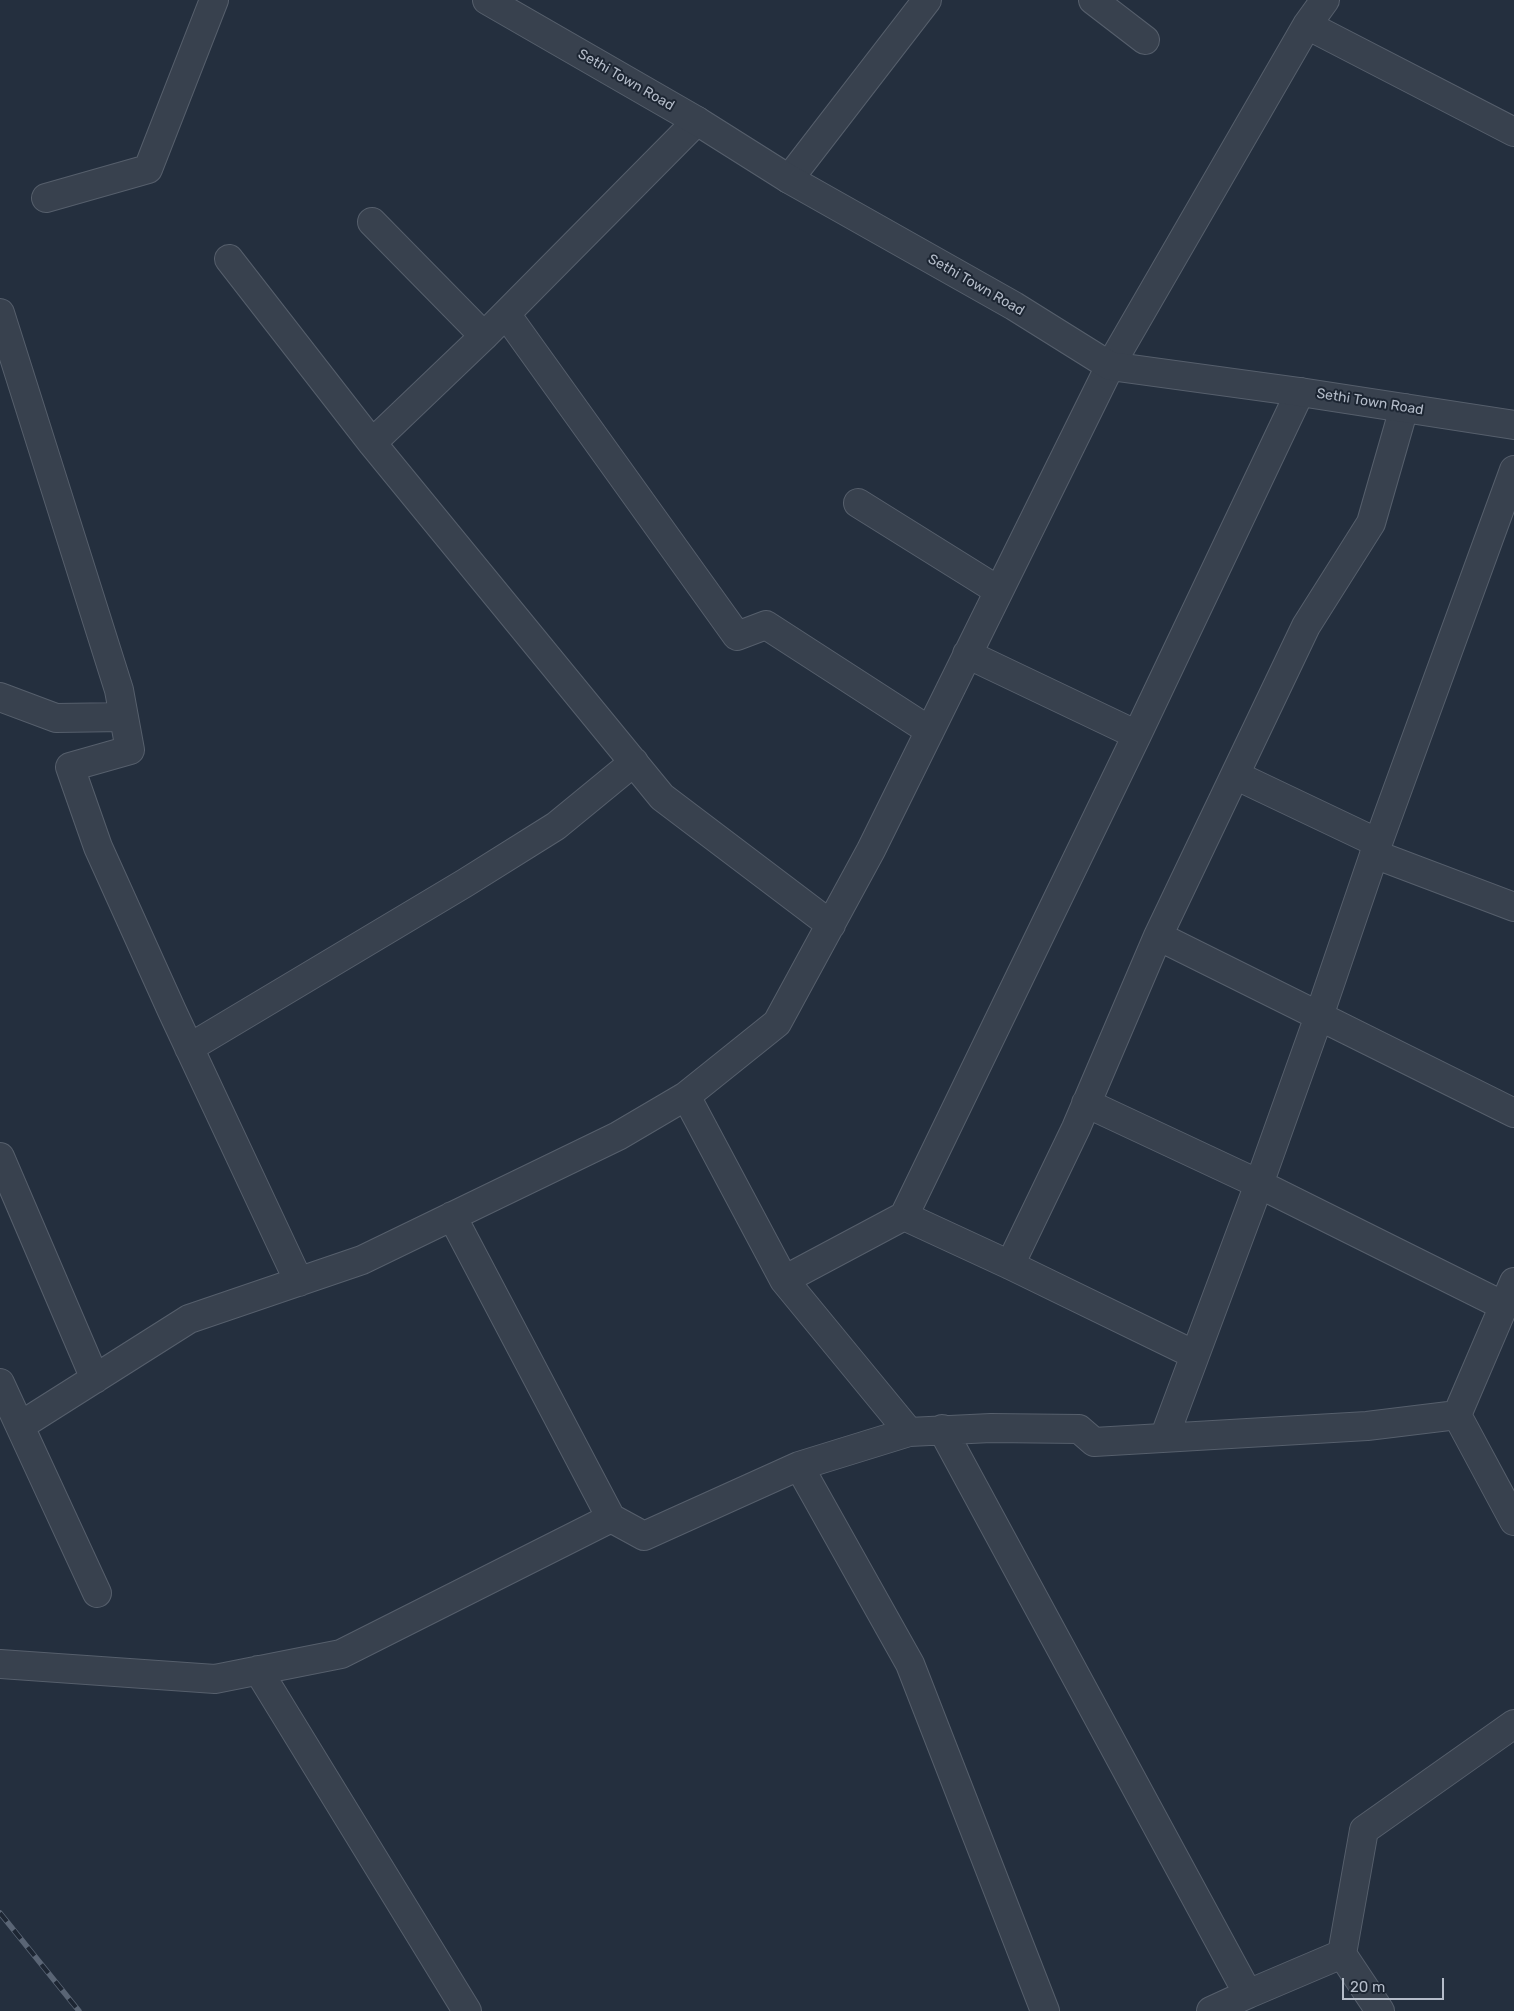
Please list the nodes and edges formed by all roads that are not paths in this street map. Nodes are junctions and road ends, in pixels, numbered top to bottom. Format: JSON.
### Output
{"nodes":[{"id":1,"x":214,"y":0,"type":"edge"},
{"id":2,"x":487,"y":0,"type":"edge"},
{"id":3,"x":927,"y":0,"type":"edge"},
{"id":4,"x":1094,"y":0,"type":"edge"},
{"id":5,"x":1325,"y":0,"type":"edge"},
{"id":6,"x":1307,"y":25,"type":"junction"},
{"id":7,"x":1145,"y":40,"type":"dead end"},
{"id":8,"x":697,"y":121,"type":"junction"},
{"id":9,"x":1514,"y":132,"type":"edge"},
{"id":10,"x":790,"y":179,"type":"junction"},
{"id":11,"x":46,"y":198,"type":"dead end"},
{"id":12,"x":372,"y":222,"type":"dead end"},
{"id":13,"x":229,"y":259,"type":"dead end"},
{"id":14,"x":0,"y":313,"type":"edge"},
{"id":15,"x":506,"y":314,"type":"junction"},
{"id":16,"x":484,"y":336,"type":"junction"},
{"id":17,"x":1110,"y":366,"type":"junction"},
{"id":18,"x":1300,"y":392,"type":"junction"},
{"id":19,"x":1404,"y":408,"type":"junction"},
{"id":20,"x":1514,"y":425,"type":"edge"},
{"id":21,"x":372,"y":443,"type":"junction"},
{"id":22,"x":1514,"y":470,"type":"edge"},
{"id":23,"x":858,"y":503,"type":"dead end"},
{"id":24,"x":999,"y":591,"type":"junction"},
{"id":25,"x":968,"y":654,"type":"junction"},
{"id":26,"x":0,"y":697,"type":"edge"},
{"id":27,"x":124,"y":717,"type":"junction"},
{"id":28,"x":930,"y":731,"type":"junction"},
{"id":29,"x":1138,"y":734,"type":"junction"},
{"id":30,"x":634,"y":762,"type":"junction"},
{"id":31,"x":1236,"y":775,"type":"junction"},
{"id":32,"x":1376,"y":848,"type":"junction"},
{"id":33,"x":1512,"y":899,"type":"edge"},
{"id":34,"x":832,"y":925,"type":"junction"},
{"id":35,"x":1158,"y":936,"type":"junction"},
{"id":36,"x":1319,"y":1016,"type":"junction"},
{"id":37,"x":189,"y":1048,"type":"junction"},
{"id":38,"x":686,"y":1096,"type":"junction"},
{"id":39,"x":1086,"y":1103,"type":"junction"},
{"id":40,"x":1514,"y":1113,"type":"edge"},
{"id":41,"x":0,"y":1157,"type":"edge"},
{"id":42,"x":1259,"y":1184,"type":"junction"},
{"id":43,"x":452,"y":1216,"type":"junction"},
{"id":44,"x":904,"y":1216,"type":"junction"},
{"id":45,"x":1010,"y":1265,"type":"junction"},
{"id":46,"x":784,"y":1280,"type":"junction"},
{"id":47,"x":299,"y":1282,"type":"junction"},
{"id":48,"x":1509,"y":1294,"type":"edge"},
{"id":49,"x":1195,"y":1356,"type":"junction"},
{"id":50,"x":95,"y":1379,"type":"junction"},
{"id":51,"x":0,"y":1383,"type":"edge"},
{"id":52,"x":1457,"y":1415,"type":"junction"},
{"id":53,"x":20,"y":1426,"type":"junction"},
{"id":54,"x":942,"y":1429,"type":"junction"},
{"id":55,"x":909,"y":1432,"type":"junction"},
{"id":56,"x":1164,"y":1438,"type":"junction"},
{"id":57,"x":798,"y":1466,"type":"junction"},
{"id":58,"x":611,"y":1518,"type":"junction"},
{"id":59,"x":1514,"y":1522,"type":"edge"},
{"id":60,"x":97,"y":1593,"type":"dead end"},
{"id":61,"x":0,"y":1664,"type":"edge"},
{"id":62,"x":258,"y":1670,"type":"junction"},
{"id":63,"x":1514,"y":1724,"type":"edge"},
{"id":64,"x":1342,"y":1954,"type":"junction"},
{"id":65,"x":1248,"y":1994,"type":"junction"},
{"id":66,"x":467,"y":2011,"type":"edge"},
{"id":67,"x":1045,"y":2011,"type":"edge"},
{"id":68,"x":1211,"y":2011,"type":"edge"},
{"id":69,"x":1380,"y":2011,"type":"edge"}],
"edges":[{"from":1,"to":11,"type":"street"},
{"from":2,"to":8,"type":"street","name":"Sethi Town Road"},
{"from":3,"to":10,"type":"street"},
{"from":4,"to":7,"type":"street"},
{"from":5,"to":6,"type":"street"},
{"from":6,"to":9,"type":"street"},
{"from":6,"to":17,"type":"street"},
{"from":8,"to":10,"type":"street","name":"Sethi Town Road"},
{"from":8,"to":15,"type":"street"},
{"from":10,"to":17,"type":"street","name":"Sethi Town Road"},
{"from":12,"to":16,"type":"street"},
{"from":13,"to":21,"type":"street"},
{"from":14,"to":27,"type":"street"},
{"from":15,"to":16,"type":"street"},
{"from":15,"to":28,"type":"street"},
{"from":16,"to":21,"type":"street"},
{"from":17,"to":18,"type":"street","name":"Sethi Town Road"},
{"from":17,"to":24,"type":"street"},
{"from":18,"to":19,"type":"street","name":"Sethi Town Road"},
{"from":18,"to":29,"type":"street"},
{"from":19,"to":20,"type":"street","name":"Sethi Town Road"},
{"from":19,"to":31,"type":"street"},
{"from":21,"to":30,"type":"street"},
{"from":22,"to":32,"type":"street"},
{"from":23,"to":24,"type":"street"},
{"from":24,"to":25,"type":"street"},
{"from":25,"to":28,"type":"street"},
{"from":25,"to":29,"type":"street"},
{"from":26,"to":27,"type":"street"},
{"from":27,"to":37,"type":"street"},
{"from":28,"to":34,"type":"street"},
{"from":29,"to":44,"type":"street"},
{"from":30,"to":34,"type":"street"},
{"from":30,"to":37,"type":"street"},
{"from":31,"to":32,"type":"street"},
{"from":31,"to":35,"type":"street"},
{"from":32,"to":33,"type":"street"},
{"from":32,"to":36,"type":"street"},
{"from":34,"to":38,"type":"street"},
{"from":35,"to":36,"type":"street"},
{"from":35,"to":39,"type":"street"},
{"from":36,"to":40,"type":"street"},
{"from":36,"to":42,"type":"street"},
{"from":37,"to":47,"type":"street"},
{"from":38,"to":43,"type":"street"},
{"from":38,"to":46,"type":"street"},
{"from":39,"to":42,"type":"street"},
{"from":39,"to":45,"type":"street"},
{"from":41,"to":50,"type":"street"},
{"from":42,"to":48,"type":"street"},
{"from":42,"to":49,"type":"street"},
{"from":43,"to":47,"type":"street"},
{"from":43,"to":58,"type":"street"},
{"from":44,"to":45,"type":"street"},
{"from":44,"to":46,"type":"street"},
{"from":45,"to":49,"type":"street"},
{"from":46,"to":55,"type":"street"},
{"from":47,"to":50,"type":"street"},
{"from":48,"to":52,"type":"street"},
{"from":49,"to":56,"type":"street"},
{"from":50,"to":53,"type":"street"},
{"from":51,"to":53,"type":"street"},
{"from":52,"to":56,"type":"street"},
{"from":52,"to":59,"type":"street"},
{"from":53,"to":60,"type":"street"},
{"from":54,"to":55,"type":"street"},
{"from":54,"to":56,"type":"street"},
{"from":54,"to":65,"type":"street"},
{"from":55,"to":57,"type":"street"},
{"from":57,"to":58,"type":"street"},
{"from":57,"to":67,"type":"street"},
{"from":58,"to":62,"type":"street"},
{"from":61,"to":62,"type":"street"},
{"from":62,"to":66,"type":"street"},
{"from":63,"to":64,"type":"street"},
{"from":64,"to":65,"type":"street"},
{"from":64,"to":69,"type":"street"},
{"from":65,"to":68,"type":"street"}]}
